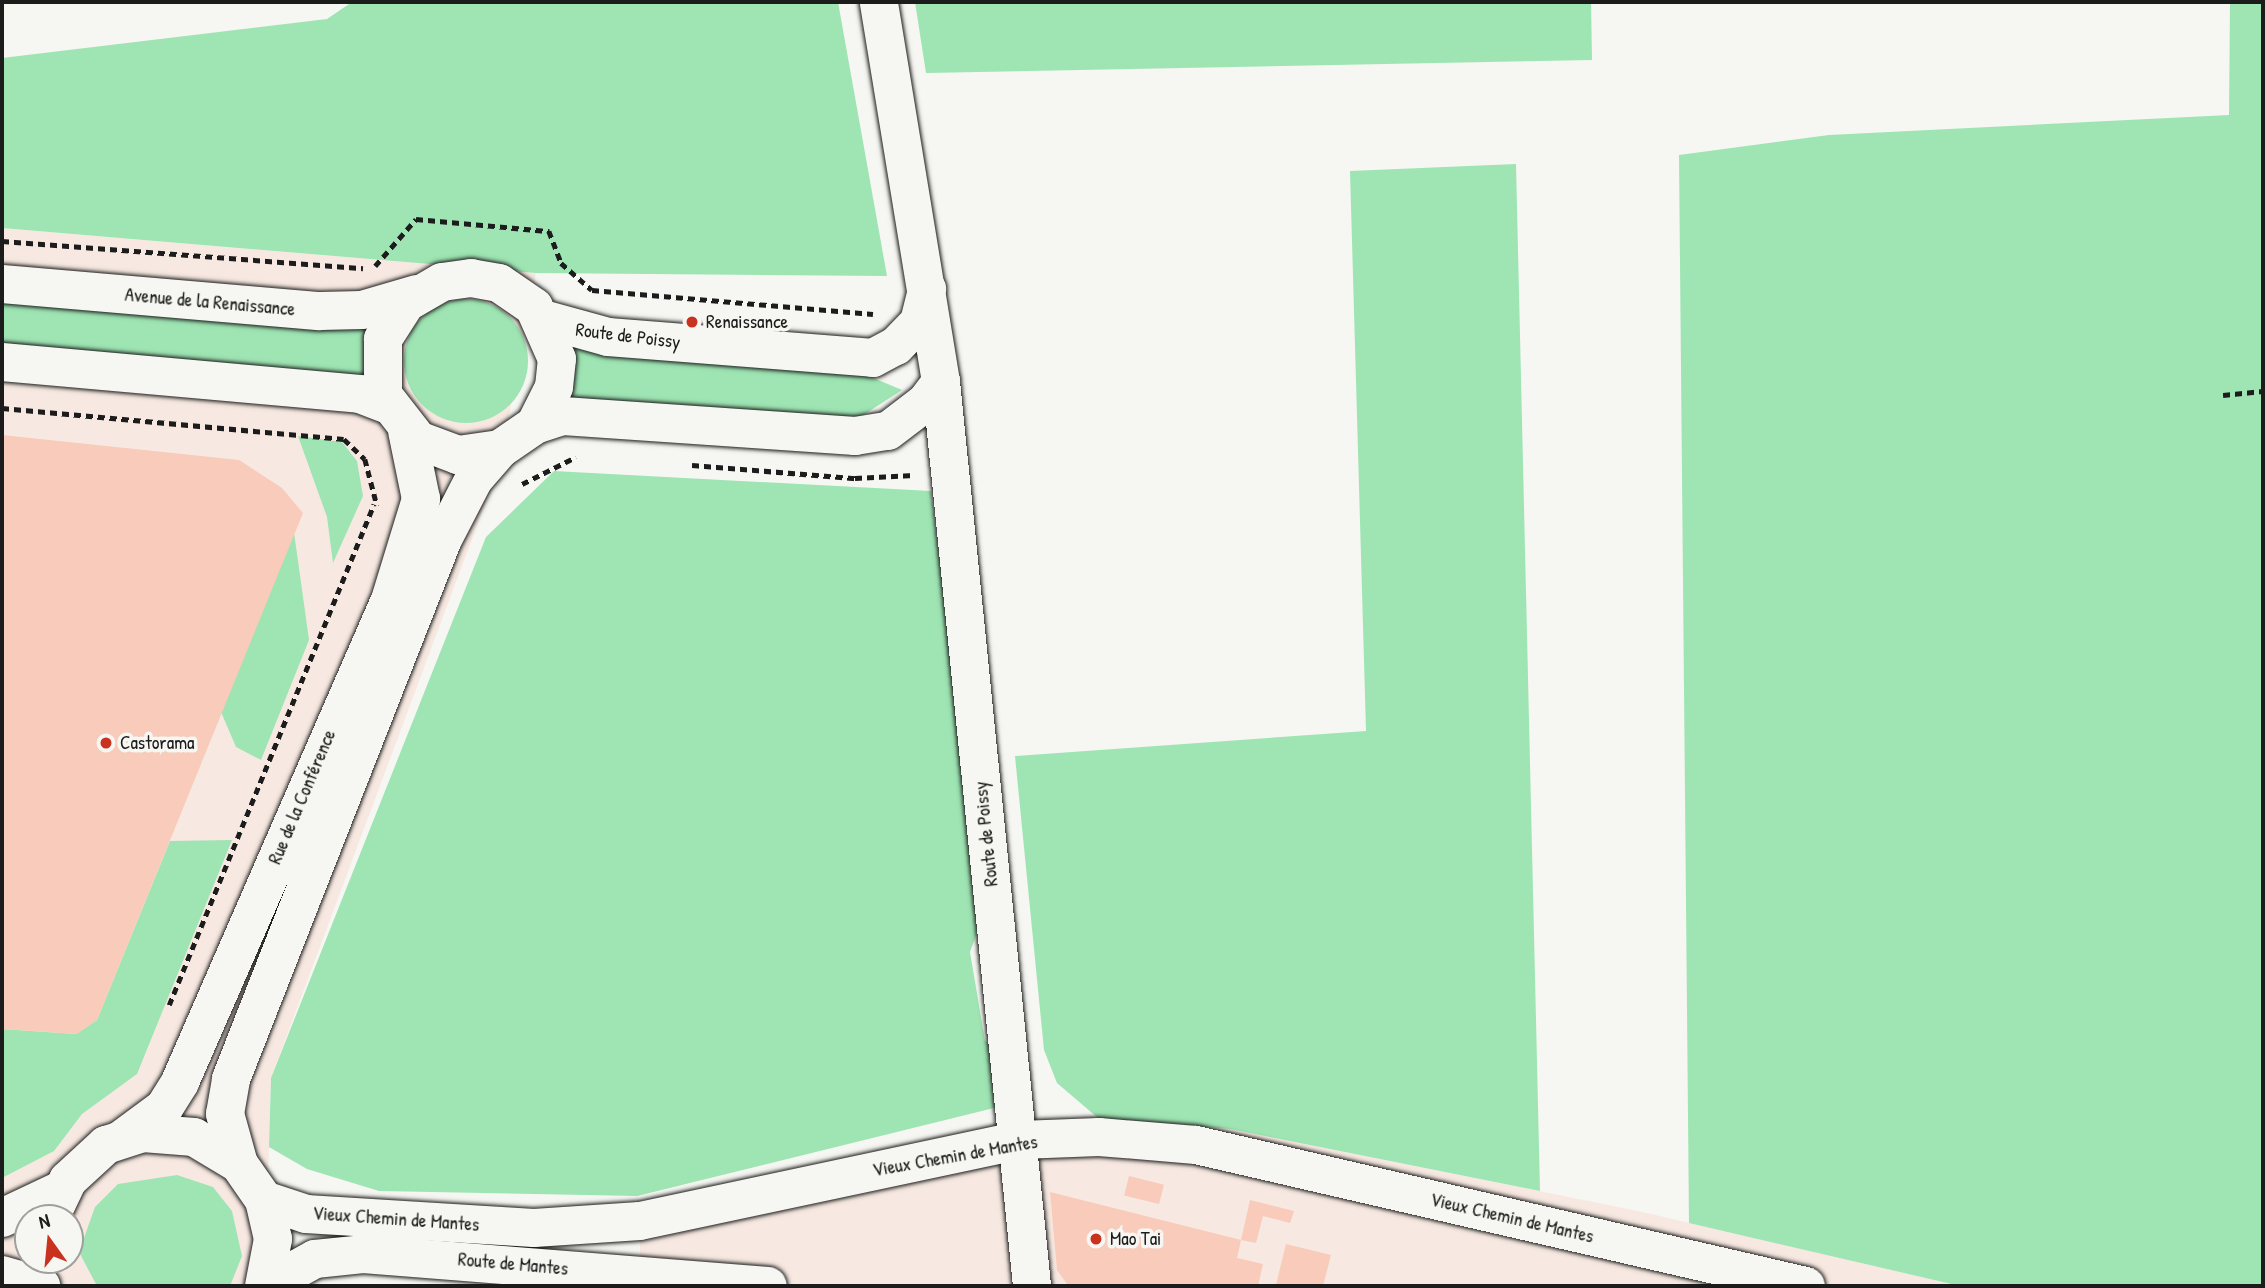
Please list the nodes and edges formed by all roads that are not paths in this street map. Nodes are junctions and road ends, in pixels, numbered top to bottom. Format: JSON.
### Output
{"nodes":[{"id":1,"x":878,"y":2,"type":"edge"},
{"id":2,"x":2,"y":284,"type":"edge"},
{"id":3,"x":927,"y":289,"type":"junction"},
{"id":4,"x":417,"y":294,"type":"junction"},
{"id":5,"x":543,"y":319,"type":"junction"},
{"id":6,"x":2,"y":362,"type":"edge"},
{"id":7,"x":941,"y":382,"type":"junction"},
{"id":8,"x":397,"y":418,"type":"junction"},
{"id":9,"x":535,"y":425,"type":"junction"},
{"id":10,"x":500,"y":449,"type":"junction"},
{"id":11,"x":122,"y":1139,"type":"junction"},
{"id":12,"x":1020,"y":1140,"type":"junction"},
{"id":13,"x":239,"y":1164,"type":"junction"},
{"id":14,"x":264,"y":1200,"type":"junction"},
{"id":15,"x":56,"y":1204,"type":"edge"},
{"id":16,"x":2,"y":1275,"type":"edge"},
{"id":17,"x":41,"y":1286,"type":"edge"},
{"id":18,"x":265,"y":1286,"type":"edge"},
{"id":19,"x":768,"y":1286,"type":"edge"},
{"id":20,"x":1032,"y":1286,"type":"edge"},
{"id":21,"x":1806,"y":1286,"type":"edge"}],
"edges":[{"from":1,"to":3,"type":"street","name":"Route de Poissy"},
{"from":2,"to":4,"type":"street","name":"Avenue de la Renaissance"},
{"from":3,"to":5,"type":"street","name":"Route de Poissy"},
{"from":3,"to":7,"type":"street","name":"Route de Poissy"},
{"from":4,"to":5,"type":"street"},
{"from":4,"to":8,"type":"street"},
{"from":5,"to":9,"type":"street"},
{"from":6,"to":8,"type":"street"},
{"from":7,"to":9,"type":"street"},
{"from":7,"to":12,"type":"street","name":"Route de Poissy"},
{"from":8,"to":10,"type":"street"},
{"from":8,"to":11,"type":"street","name":"Rue de la Conférence"},
{"from":9,"to":10,"type":"street"},
{"from":10,"to":13,"type":"street","name":"Rue de la Conférence"},
{"from":11,"to":13,"type":"street"},
{"from":11,"to":15,"type":"street","name":"Rue de la Conférence"},
{"from":12,"to":14,"type":"street","name":"Vieux Chemin de Mantes"},
{"from":12,"to":20,"type":"street","name":"Route de Poissy"},
{"from":12,"to":21,"type":"street","name":"Vieux Chemin de Mantes"},
{"from":13,"to":14,"type":"street"},
{"from":14,"to":18,"type":"street"},
{"from":16,"to":17,"type":"street"},
{"from":18,"to":19,"type":"street","name":"Route de Mantes"}]}
